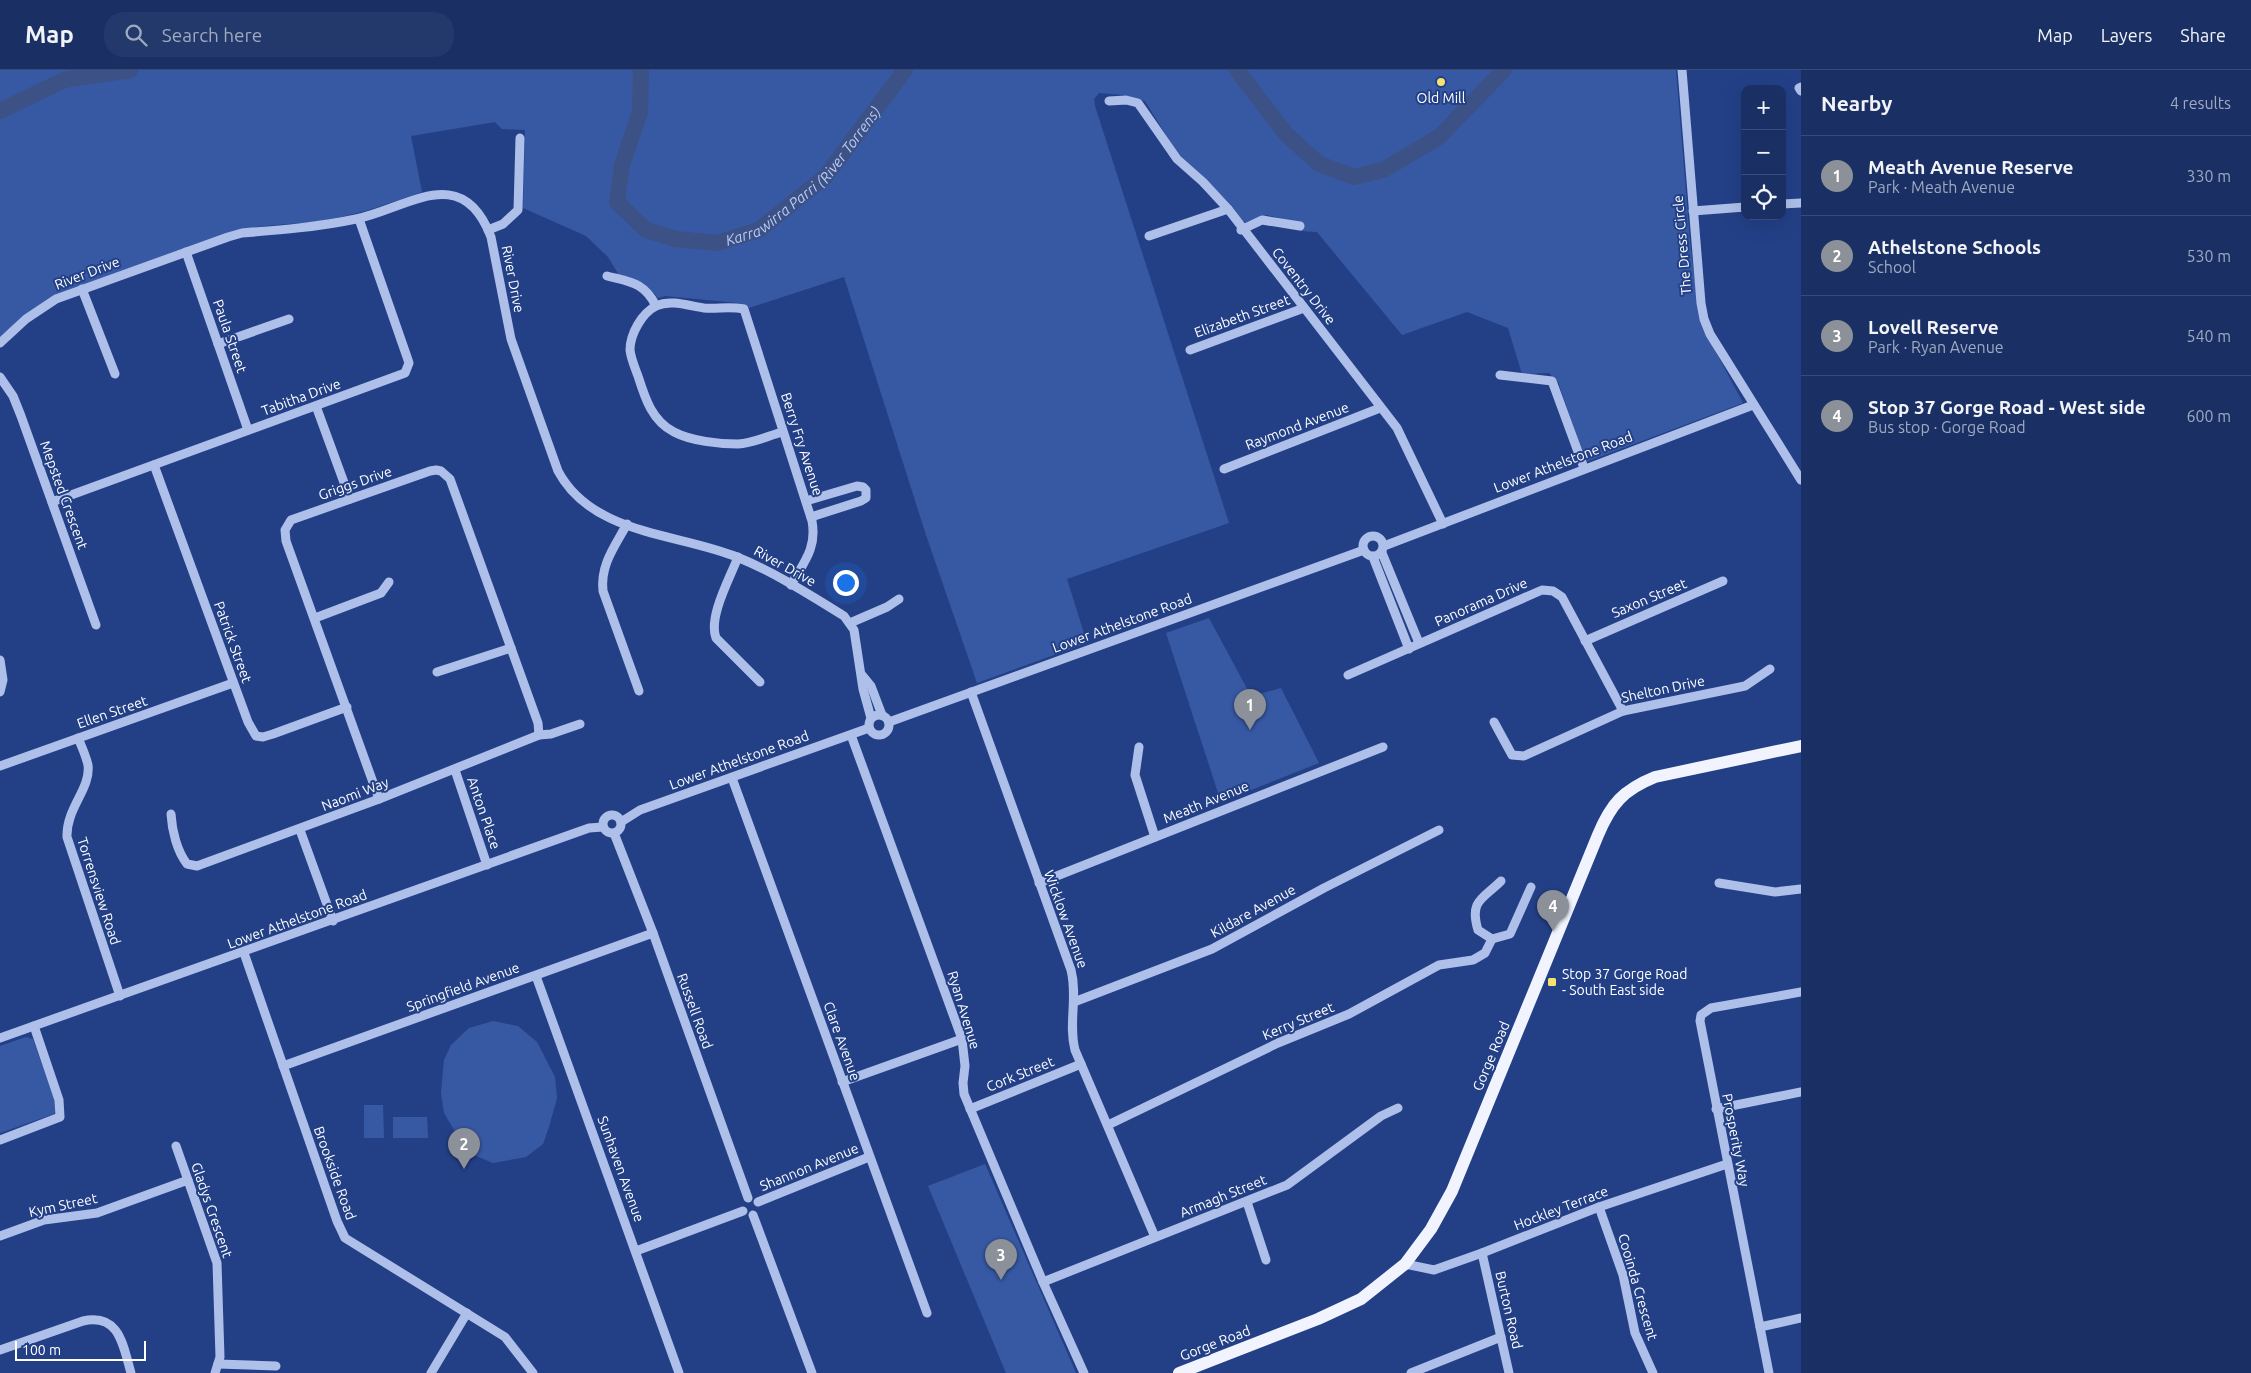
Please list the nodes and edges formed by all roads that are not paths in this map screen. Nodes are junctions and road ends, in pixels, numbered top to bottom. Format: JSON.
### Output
{"nodes":[{"id":1,"x":1682,"y":70,"type":"edge"},
{"id":2,"x":1801,"y":87,"type":"edge"},
{"id":3,"x":1801,"y":91,"type":"edge"},
{"id":4,"x":1110,"y":101,"type":"dead end"},
{"id":5,"x":520,"y":138,"type":"dead end"},
{"id":6,"x":1801,"y":203,"type":"edge"},
{"id":7,"x":1786,"y":204,"type":"edge"},
{"id":8,"x":1741,"y":207,"type":"edge"},
{"id":9,"x":1228,"y":209,"type":"junction"},
{"id":10,"x":1693,"y":211,"type":"junction"},
{"id":11,"x":359,"y":219,"type":"junction"},
{"id":12,"x":1300,"y":226,"type":"dead end"},
{"id":13,"x":488,"y":230,"type":"junction"},
{"id":14,"x":1241,"y":230,"type":"junction"},
{"id":15,"x":1149,"y":236,"type":"dead end"},
{"id":16,"x":186,"y":252,"type":"junction"},
{"id":17,"x":607,"y":276,"type":"dead end"},
{"id":18,"x":82,"y":289,"type":"junction"},
{"id":19,"x":656,"y":306,"type":"junction"},
{"id":20,"x":1304,"y":308,"type":"junction"},
{"id":21,"x":289,"y":319,"type":"dead end"},
{"id":22,"x":0,"y":343,"type":"edge"},
{"id":23,"x":218,"y":344,"type":"junction"},
{"id":24,"x":1190,"y":350,"type":"dead end"},
{"id":25,"x":115,"y":374,"type":"dead end"},
{"id":26,"x":1500,"y":375,"type":"dead end"},
{"id":27,"x":0,"y":377,"type":"edge"},
{"id":28,"x":1753,"y":405,"type":"junction"},
{"id":29,"x":316,"y":406,"type":"junction"},
{"id":30,"x":1380,"y":408,"type":"junction"},
{"id":31,"x":248,"y":430,"type":"junction"},
{"id":32,"x":782,"y":432,"type":"junction"},
{"id":33,"x":154,"y":465,"type":"junction"},
{"id":34,"x":1584,"y":468,"type":"junction"},
{"id":35,"x":1224,"y":469,"type":"dead end"},
{"id":36,"x":1801,"y":480,"type":"edge"},
{"id":37,"x":350,"y":499,"type":"junction"},
{"id":38,"x":806,"y":501,"type":"junction"},
{"id":39,"x":52,"y":502,"type":"junction"},
{"id":40,"x":811,"y":516,"type":"junction"},
{"id":41,"x":627,"y":524,"type":"junction"},
{"id":42,"x":1442,"y":524,"type":"junction"},
{"id":43,"x":1364,"y":550,"type":"junction"},
{"id":44,"x":1380,"y":552,"type":"junction"},
{"id":45,"x":738,"y":557,"type":"junction"},
{"id":46,"x":1723,"y":581,"type":"dead end"},
{"id":47,"x":389,"y":582,"type":"dead end"},
{"id":48,"x":791,"y":585,"type":"junction"},
{"id":49,"x":899,"y":599,"type":"dead end"},
{"id":50,"x":315,"y":618,"type":"junction"},
{"id":51,"x":850,"y":623,"type":"junction"},
{"id":52,"x":96,"y":625,"type":"dead end"},
{"id":53,"x":1585,"y":640,"type":"junction"},
{"id":54,"x":1420,"y":644,"type":"junction"},
{"id":55,"x":511,"y":648,"type":"junction"},
{"id":56,"x":1409,"y":649,"type":"junction"},
{"id":57,"x":0,"y":660,"type":"edge"},
{"id":58,"x":1770,"y":669,"type":"dead end"},
{"id":59,"x":437,"y":672,"type":"dead end"},
{"id":60,"x":862,"y":675,"type":"junction"},
{"id":61,"x":1348,"y":675,"type":"dead end"},
{"id":62,"x":760,"y":682,"type":"dead end"},
{"id":63,"x":233,"y":684,"type":"junction"},
{"id":64,"x":639,"y":691,"type":"dead end"},
{"id":65,"x":0,"y":692,"type":"edge"},
{"id":66,"x":970,"y":692,"type":"junction"},
{"id":67,"x":347,"y":707,"type":"junction"},
{"id":68,"x":1622,"y":711,"type":"junction"},
{"id":69,"x":882,"y":715,"type":"junction"},
{"id":70,"x":871,"y":718,"type":"junction"},
{"id":71,"x":889,"y":722,"type":"junction"},
{"id":72,"x":1494,"y":722,"type":"dead end"},
{"id":73,"x":580,"y":724,"type":"dead end"},
{"id":74,"x":869,"y":728,"type":"junction"},
{"id":75,"x":539,"y":735,"type":"junction"},
{"id":76,"x":851,"y":735,"type":"junction"},
{"id":77,"x":78,"y":738,"type":"junction"},
{"id":78,"x":1801,"y":746,"type":"edge"},
{"id":79,"x":1139,"y":747,"type":"dead end"},
{"id":80,"x":1383,"y":747,"type":"dead end"},
{"id":81,"x":0,"y":766,"type":"edge"},
{"id":82,"x":454,"y":770,"type":"junction"},
{"id":83,"x":732,"y":778,"type":"junction"},
{"id":84,"x":379,"y":799,"type":"junction"},
{"id":85,"x":171,"y":814,"type":"dead end"},
{"id":86,"x":621,"y":822,"type":"junction"},
{"id":87,"x":603,"y":827,"type":"junction"},
{"id":88,"x":300,"y":830,"type":"junction"},
{"id":89,"x":1439,"y":830,"type":"dead end"},
{"id":90,"x":614,"y":833,"type":"junction"},
{"id":91,"x":1156,"y":837,"type":"junction"},
{"id":92,"x":487,"y":865,"type":"junction"},
{"id":93,"x":1501,"y":881,"type":"dead end"},
{"id":94,"x":1039,"y":883,"type":"junction"},
{"id":95,"x":1719,"y":883,"type":"dead end"},
{"id":96,"x":1531,"y":887,"type":"dead end"},
{"id":97,"x":1801,"y":889,"type":"edge"},
{"id":98,"x":333,"y":921,"type":"junction"},
{"id":99,"x":653,"y":933,"type":"junction"},
{"id":100,"x":1492,"y":939,"type":"junction"},
{"id":101,"x":244,"y":953,"type":"junction"},
{"id":102,"x":536,"y":976,"type":"junction"},
{"id":103,"x":1801,"y":992,"type":"edge"},
{"id":104,"x":120,"y":996,"type":"junction"},
{"id":105,"x":1074,"y":1002,"type":"junction"},
{"id":106,"x":34,"y":1026,"type":"junction"},
{"id":107,"x":0,"y":1038,"type":"edge"},
{"id":108,"x":962,"y":1039,"type":"junction"},
{"id":109,"x":1081,"y":1064,"type":"junction"},
{"id":110,"x":283,"y":1066,"type":"junction"},
{"id":111,"x":842,"y":1082,"type":"junction"},
{"id":112,"x":1801,"y":1092,"type":"edge"},
{"id":113,"x":1398,"y":1108,"type":"dead end"},
{"id":114,"x":970,"y":1109,"type":"junction"},
{"id":115,"x":1716,"y":1109,"type":"junction"},
{"id":116,"x":1108,"y":1125,"type":"junction"},
{"id":117,"x":0,"y":1140,"type":"edge"},
{"id":118,"x":176,"y":1146,"type":"dead end"},
{"id":119,"x":869,"y":1156,"type":"junction"},
{"id":120,"x":1726,"y":1164,"type":"junction"},
{"id":121,"x":188,"y":1180,"type":"junction"},
{"id":122,"x":748,"y":1198,"type":"junction"},
{"id":123,"x":758,"y":1202,"type":"junction"},
{"id":124,"x":1247,"y":1202,"type":"junction"},
{"id":125,"x":1599,"y":1207,"type":"junction"},
{"id":126,"x":743,"y":1211,"type":"junction"},
{"id":127,"x":754,"y":1215,"type":"junction"},
{"id":128,"x":0,"y":1236,"type":"edge"},
{"id":129,"x":1156,"y":1238,"type":"junction"},
{"id":130,"x":636,"y":1251,"type":"junction"},
{"id":131,"x":1482,"y":1253,"type":"junction"},
{"id":132,"x":1266,"y":1260,"type":"dead end"},
{"id":133,"x":1405,"y":1264,"type":"junction"},
{"id":134,"x":1043,"y":1282,"type":"junction"},
{"id":135,"x":467,"y":1313,"type":"junction"},
{"id":136,"x":927,"y":1313,"type":"dead end"},
{"id":137,"x":1801,"y":1318,"type":"edge"},
{"id":138,"x":1760,"y":1327,"type":"junction"},
{"id":139,"x":1501,"y":1337,"type":"junction"},
{"id":140,"x":0,"y":1350,"type":"edge"},
{"id":141,"x":276,"y":1366,"type":"dead end"},
{"id":142,"x":216,"y":1369,"type":"edge"},
{"id":143,"x":132,"y":1373,"type":"edge"},
{"id":144,"x":431,"y":1373,"type":"edge"},
{"id":145,"x":533,"y":1373,"type":"edge"},
{"id":146,"x":679,"y":1373,"type":"edge"},
{"id":147,"x":812,"y":1373,"type":"edge"},
{"id":148,"x":1084,"y":1373,"type":"edge"},
{"id":149,"x":1179,"y":1373,"type":"edge"},
{"id":150,"x":1411,"y":1373,"type":"edge"},
{"id":151,"x":1509,"y":1373,"type":"edge"},
{"id":152,"x":1653,"y":1373,"type":"edge"},
{"id":153,"x":1769,"y":1373,"type":"edge"}],
"edges":[{"from":1,"to":10,"type":"street","name":"The Dress Circle"},
{"from":2,"to":3,"type":"street"},
{"from":4,"to":9,"type":"street","name":"Coventry Drive"},
{"from":5,"to":13,"type":"street"},
{"from":6,"to":7,"type":"street"},
{"from":8,"to":10,"type":"street"},
{"from":9,"to":14,"type":"street","name":"Coventry Drive"},
{"from":9,"to":15,"type":"street"},
{"from":10,"to":28,"type":"street","name":"The Dress Circle"},
{"from":11,"to":13,"type":"street","name":"River Drive"},
{"from":11,"to":16,"type":"street","name":"River Drive"},
{"from":11,"to":29,"type":"street","name":"Tabitha Drive"},
{"from":12,"to":14,"type":"street"},
{"from":13,"to":41,"type":"street","name":"River Drive"},
{"from":14,"to":20,"type":"street","name":"Coventry Drive"},
{"from":16,"to":18,"type":"street","name":"River Drive"},
{"from":16,"to":23,"type":"street","name":"Paula Street"},
{"from":17,"to":19,"type":"street"},
{"from":18,"to":22,"type":"street","name":"River Drive"},
{"from":18,"to":25,"type":"street"},
{"from":19,"to":32,"type":"street","name":"Berry Fry Avenue"},
{"from":19,"to":32,"type":"street"},
{"from":20,"to":24,"type":"street","name":"Elizabeth Street"},
{"from":20,"to":30,"type":"street","name":"Coventry Drive"},
{"from":21,"to":23,"type":"street"},
{"from":23,"to":31,"type":"street","name":"Paula Street"},
{"from":26,"to":34,"type":"street"},
{"from":27,"to":39,"type":"street","name":"Mepsted Crescent"},
{"from":28,"to":34,"type":"street","name":"Lower Athelstone Road"},
{"from":28,"to":36,"type":"street","name":"The Dress Circle"},
{"from":29,"to":31,"type":"street","name":"Tabitha Drive"},
{"from":29,"to":37,"type":"street"},
{"from":30,"to":35,"type":"street","name":"Raymond Avenue"},
{"from":30,"to":42,"type":"street","name":"Coventry Drive"},
{"from":31,"to":33,"type":"street","name":"Tabitha Drive"},
{"from":32,"to":38,"type":"street","name":"Berry Fry Avenue"},
{"from":33,"to":39,"type":"street","name":"Tabitha Drive"},
{"from":33,"to":63,"type":"street","name":"Patrick Street"},
{"from":34,"to":42,"type":"street","name":"Lower Athelstone Road"},
{"from":37,"to":50,"type":"street","name":"Griggs Drive"},
{"from":37,"to":55,"type":"street","name":"Griggs Drive"},
{"from":38,"to":40,"type":"street","name":"Berry Fry Avenue"},
{"from":38,"to":40,"type":"street"},
{"from":39,"to":52,"type":"street","name":"Mepsted Crescent"},
{"from":40,"to":48,"type":"street","name":"Berry Fry Avenue"},
{"from":41,"to":45,"type":"street","name":"River Drive"},
{"from":41,"to":64,"type":"street"},
{"from":42,"to":44,"type":"street","name":"Lower Athelstone Road"},
{"from":43,"to":44,"type":"street"},
{"from":43,"to":44,"type":"street"},
{"from":43,"to":66,"type":"street","name":"Lower Athelstone Road"},
{"from":44,"to":54,"type":"street"},
{"from":44,"to":56,"type":"street"},
{"from":45,"to":48,"type":"street","name":"River Drive"},
{"from":45,"to":62,"type":"street"},
{"from":46,"to":53,"type":"street","name":"Saxon Street"},
{"from":47,"to":50,"type":"street"},
{"from":48,"to":51,"type":"street","name":"River Drive"},
{"from":49,"to":51,"type":"street"},
{"from":50,"to":67,"type":"street","name":"Griggs Drive"},
{"from":51,"to":60,"type":"street"},
{"from":53,"to":54,"type":"street","name":"Panorama Drive"},
{"from":53,"to":68,"type":"street","name":"Panorama Drive"},
{"from":54,"to":56,"type":"street","name":"Panorama Drive"},
{"from":55,"to":59,"type":"street"},
{"from":55,"to":75,"type":"street","name":"Griggs Drive"},
{"from":56,"to":61,"type":"street","name":"Panorama Drive"},
{"from":57,"to":65,"type":"street"},
{"from":58,"to":68,"type":"street","name":"Shelton Drive"},
{"from":60,"to":69,"type":"street"},
{"from":60,"to":70,"type":"street"},
{"from":63,"to":67,"type":"street","name":"Patrick Street"},
{"from":63,"to":77,"type":"street","name":"Ellen Street"},
{"from":66,"to":71,"type":"street","name":"Lower Athelstone Road"},
{"from":66,"to":94,"type":"street","name":"Wicklow Avenue"},
{"from":67,"to":84,"type":"street","name":"Griggs Drive"},
{"from":68,"to":72,"type":"street","name":"Shelton Drive"},
{"from":69,"to":70,"type":"street"},
{"from":69,"to":71,"type":"street"},
{"from":70,"to":74,"type":"street"},
{"from":71,"to":74,"type":"street"},
{"from":73,"to":75,"type":"street","name":"Naomi Way"},
{"from":74,"to":76,"type":"street","name":"Lower Athelstone Road"},
{"from":75,"to":82,"type":"street","name":"Naomi Way"},
{"from":76,"to":83,"type":"street","name":"Lower Athelstone Road"},
{"from":76,"to":108,"type":"street","name":"Ryan Avenue"},
{"from":77,"to":81,"type":"street","name":"Ellen Street"},
{"from":77,"to":104,"type":"street","name":"Torrensview Road"},
{"from":78,"to":133,"type":"main road","name":"Gorge Road"},
{"from":79,"to":91,"type":"street"},
{"from":80,"to":91,"type":"street","name":"Meath Avenue"},
{"from":82,"to":84,"type":"street","name":"Naomi Way"},
{"from":82,"to":92,"type":"street","name":"Anton Place"},
{"from":83,"to":86,"type":"street","name":"Lower Athelstone Road"},
{"from":83,"to":111,"type":"street","name":"Clare Avenue"},
{"from":84,"to":88,"type":"street","name":"Naomi Way"},
{"from":85,"to":88,"type":"street","name":"Naomi Way"},
{"from":86,"to":87,"type":"street"},
{"from":86,"to":90,"type":"street"},
{"from":87,"to":90,"type":"street"},
{"from":87,"to":92,"type":"street","name":"Lower Athelstone Road"},
{"from":88,"to":98,"type":"street"},
{"from":89,"to":105,"type":"street","name":"Kildare Avenue"},
{"from":90,"to":99,"type":"street","name":"Russell Road"},
{"from":91,"to":94,"type":"street","name":"Meath Avenue"},
{"from":92,"to":98,"type":"street","name":"Lower Athelstone Road"},
{"from":93,"to":100,"type":"street"},
{"from":94,"to":105,"type":"street","name":"Wicklow Avenue"},
{"from":95,"to":97,"type":"street"},
{"from":96,"to":100,"type":"street","name":"Kerry Street"},
{"from":98,"to":101,"type":"street","name":"Lower Athelstone Road"},
{"from":99,"to":102,"type":"street","name":"Springfield Avenue"},
{"from":99,"to":122,"type":"street","name":"Russell Road"},
{"from":100,"to":116,"type":"street","name":"Kerry Street"},
{"from":101,"to":104,"type":"street","name":"Lower Athelstone Road"},
{"from":101,"to":110,"type":"street","name":"Brookside Road"},
{"from":102,"to":110,"type":"street","name":"Springfield Avenue"},
{"from":102,"to":130,"type":"street","name":"Sunhaven Avenue"},
{"from":103,"to":115,"type":"street","name":"Prosperity Way"},
{"from":104,"to":106,"type":"street","name":"Lower Athelstone Road"},
{"from":105,"to":109,"type":"street","name":"Wicklow Avenue"},
{"from":106,"to":107,"type":"street","name":"Lower Athelstone Road"},
{"from":106,"to":117,"type":"street"},
{"from":108,"to":111,"type":"street"},
{"from":108,"to":114,"type":"street","name":"Ryan Avenue"},
{"from":109,"to":114,"type":"street","name":"Cork Street"},
{"from":109,"to":116,"type":"street","name":"Wicklow Avenue"},
{"from":110,"to":135,"type":"street","name":"Brookside Road"},
{"from":111,"to":119,"type":"street","name":"Clare Avenue"},
{"from":112,"to":115,"type":"street"},
{"from":113,"to":124,"type":"street","name":"Armagh Street"},
{"from":114,"to":134,"type":"street","name":"Ryan Avenue"},
{"from":115,"to":120,"type":"street","name":"Prosperity Way"},
{"from":116,"to":129,"type":"street","name":"Wicklow Avenue"},
{"from":118,"to":121,"type":"street","name":"Gladys Crescent"},
{"from":119,"to":123,"type":"street","name":"Shannon Avenue"},
{"from":119,"to":136,"type":"street","name":"Clare Avenue"},
{"from":120,"to":125,"type":"street","name":"Hockley Terrace"},
{"from":120,"to":138,"type":"street","name":"Prosperity Way"},
{"from":121,"to":128,"type":"street","name":"Kym Street"},
{"from":121,"to":142,"type":"street","name":"Gladys Crescent"},
{"from":122,"to":123,"type":"street"},
{"from":122,"to":126,"type":"street"},
{"from":123,"to":127,"type":"street"},
{"from":124,"to":129,"type":"street","name":"Armagh Street"},
{"from":124,"to":132,"type":"street"},
{"from":125,"to":131,"type":"street","name":"Hockley Terrace"},
{"from":125,"to":152,"type":"street","name":"Cooinda Crescent"},
{"from":126,"to":127,"type":"street"},
{"from":126,"to":130,"type":"street"},
{"from":127,"to":147,"type":"street"},
{"from":129,"to":134,"type":"street","name":"Armagh Street"},
{"from":130,"to":146,"type":"street","name":"Sunhaven Avenue"},
{"from":131,"to":133,"type":"street","name":"Hockley Terrace"},
{"from":131,"to":139,"type":"street","name":"Burton Road"},
{"from":133,"to":149,"type":"main road","name":"Gorge Road"},
{"from":134,"to":148,"type":"street","name":"Ryan Avenue"},
{"from":135,"to":144,"type":"street"},
{"from":135,"to":145,"type":"street","name":"Brookside Road"},
{"from":137,"to":138,"type":"street"},
{"from":138,"to":153,"type":"street","name":"Prosperity Way"},
{"from":139,"to":150,"type":"street"},
{"from":139,"to":151,"type":"street","name":"Burton Road"},
{"from":140,"to":143,"type":"street"},
{"from":141,"to":142,"type":"street"}]}
